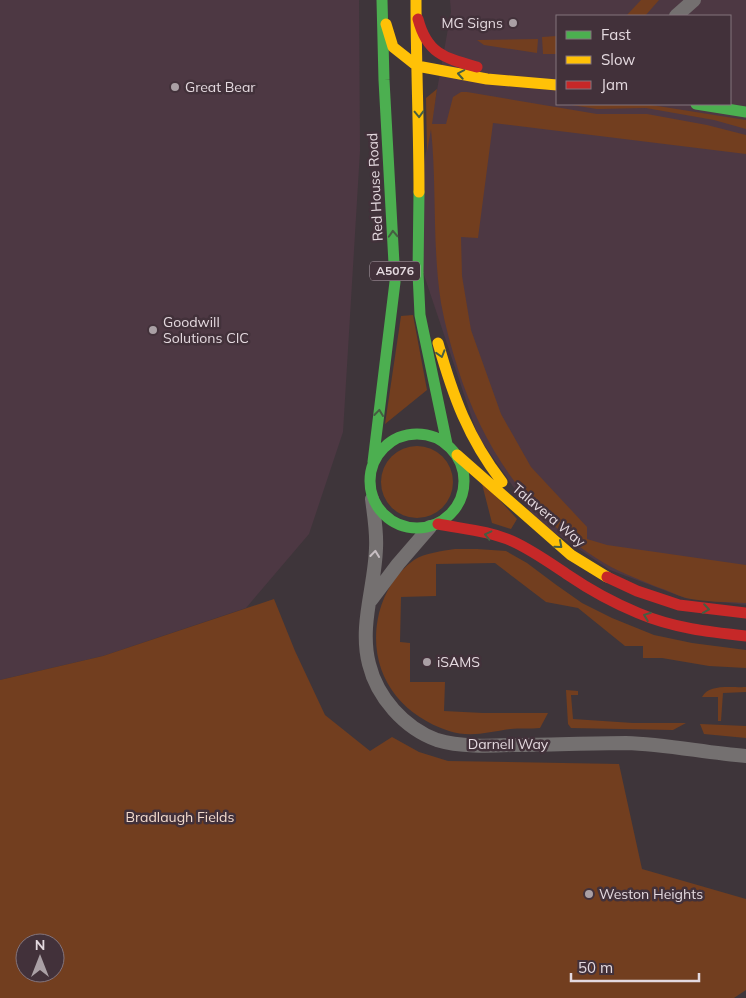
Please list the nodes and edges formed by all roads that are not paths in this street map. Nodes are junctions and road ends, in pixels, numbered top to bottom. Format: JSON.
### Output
{"nodes":[{"id":1,"x":382,"y":0,"type":"edge"},
{"id":2,"x":694,"y":0,"type":"edge"},
{"id":3,"x":416,"y":4,"type":"edge"},
{"id":4,"x":382,"y":15,"type":"junction"},
{"id":5,"x":677,"y":15,"type":"edge"},
{"id":6,"x":416,"y":53,"type":"junction"},
{"id":7,"x":400,"y":54,"type":"junction"},
{"id":8,"x":453,"y":60,"type":"junction"},
{"id":9,"x":417,"y":66,"type":"junction"},
{"id":10,"x":384,"y":80,"type":"junction"},
{"id":11,"x":526,"y":82,"type":"junction"},
{"id":12,"x":556,"y":85,"type":"edge"},
{"id":13,"x":702,"y":105,"type":"edge"},
{"id":14,"x":746,"y":112,"type":"edge"},
{"id":15,"x":418,"y":273,"type":"junction"},
{"id":16,"x":447,"y":444,"type":"junction"},
{"id":17,"x":457,"y":455,"type":"junction"},
{"id":18,"x":373,"y":462,"type":"junction"},
{"id":19,"x":372,"y":499,"type":"junction"},
{"id":20,"x":536,"y":524,"type":"junction"},
{"id":21,"x":434,"y":525,"type":"junction"},
{"id":22,"x":369,"y":603,"type":"junction"},
{"id":23,"x":746,"y":613,"type":"edge"},
{"id":24,"x":746,"y":636,"type":"edge"},
{"id":25,"x":746,"y":756,"type":"edge"}],
"edges":[{"from":1,"to":4,"type":"main road","name":"Red House Road","number":"A5076"},
{"from":2,"to":5,"type":"street"},
{"from":3,"to":6,"type":"main road"},
{"from":3,"to":8,"type":"main road"},
{"from":4,"to":7,"type":"main road"},
{"from":4,"to":10,"type":"main road","name":"Red House Road","number":"A5076"},
{"from":6,"to":7,"type":"main road"},
{"from":6,"to":8,"type":"main road"},
{"from":6,"to":9,"type":"main road"},
{"from":7,"to":9,"type":"main road"},
{"from":7,"to":10,"type":"main road"},
{"from":8,"to":11,"type":"main road"},
{"from":11,"to":9,"type":"main road","one_way":true},
{"from":9,"to":15,"type":"main road","one_way":true},
{"from":18,"to":10,"type":"main road","name":"Red House Road","number":"A5076","one_way":true},
{"from":11,"to":12,"type":"main road"},
{"from":13,"to":14,"type":"main road"},
{"from":15,"to":16,"type":"main road"},
{"from":15,"to":20,"type":"main road","one_way":true},
{"from":16,"to":17,"type":"main road"},
{"from":16,"to":18,"type":"main road"},
{"from":17,"to":20,"type":"main road","name":"Talavera Way"},
{"from":17,"to":21,"type":"main road"},
{"from":18,"to":19,"type":"main road"},
{"from":19,"to":21,"type":"main road"},
{"from":22,"to":19,"type":"street","name":"Darnell Way","one_way":true},
{"from":20,"to":23,"type":"main road","name":"Talavera Way","one_way":true},
{"from":21,"to":22,"type":"street","name":"Darnell Way"},
{"from":24,"to":21,"type":"main road","one_way":true},
{"from":22,"to":25,"type":"street","name":"Darnell Way"}]}
